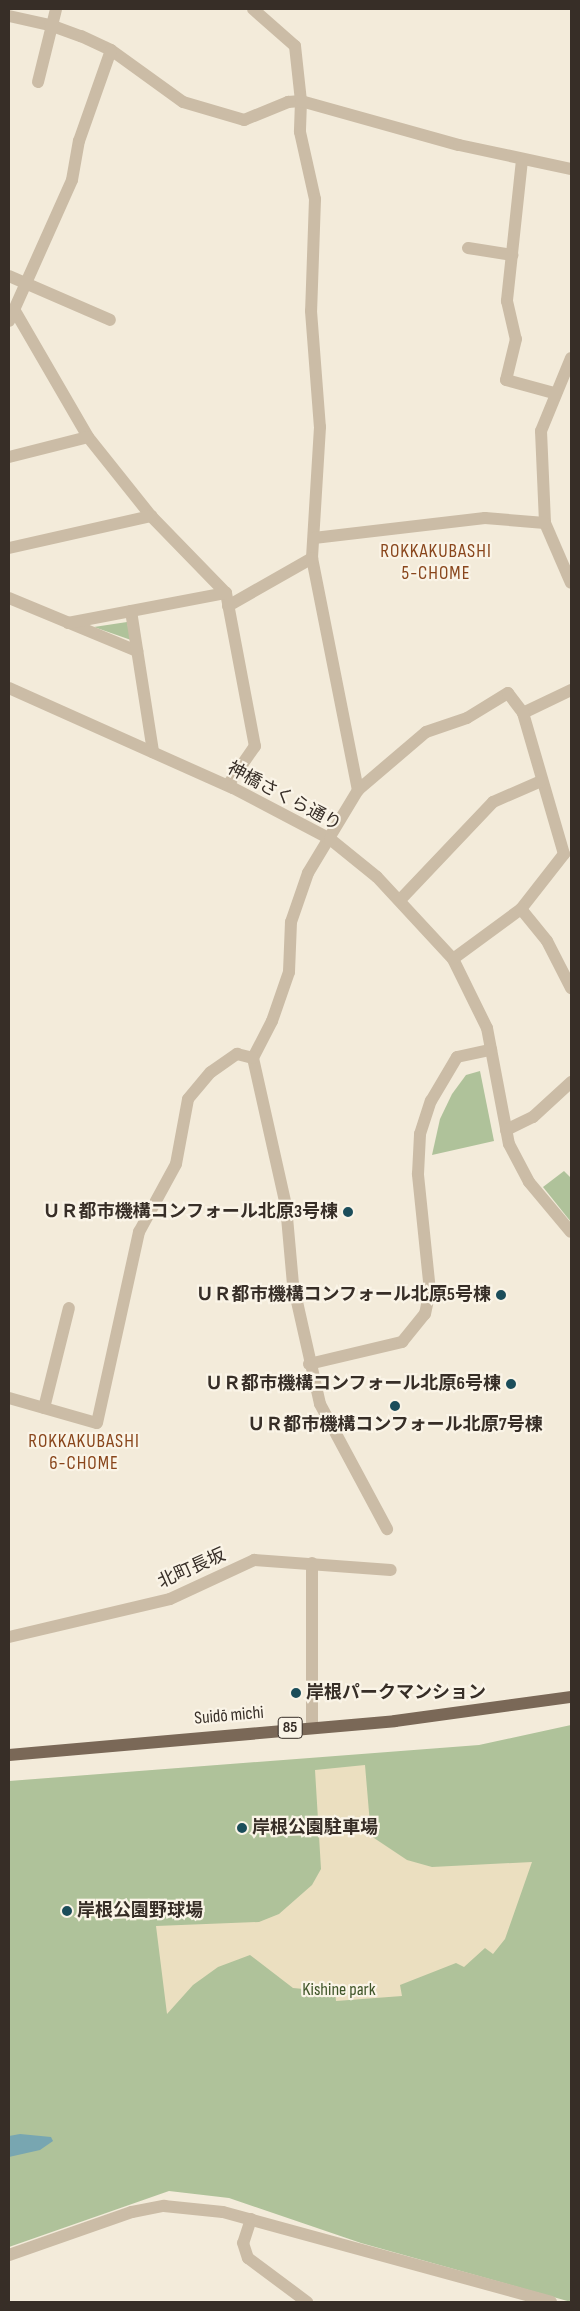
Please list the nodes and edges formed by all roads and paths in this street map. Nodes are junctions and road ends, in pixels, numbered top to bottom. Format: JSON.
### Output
{"nodes":[{"id":1,"x":56,"y":9,"type":"edge"},
{"id":2,"x":253,"y":9,"type":"edge"},
{"id":3,"x":9,"y":16,"type":"edge"},
{"id":4,"x":50,"y":25,"type":"junction"},
{"id":5,"x":111,"y":50,"type":"junction"},
{"id":6,"x":38,"y":82,"type":"dead end"},
{"id":7,"x":301,"y":101,"type":"junction"},
{"id":8,"x":522,"y":160,"type":"junction"},
{"id":9,"x":571,"y":170,"type":"edge"},
{"id":10,"x":468,"y":248,"type":"dead end"},
{"id":11,"x":512,"y":255,"type":"junction"},
{"id":12,"x":9,"y":276,"type":"edge"},
{"id":13,"x":24,"y":282,"type":"junction"},
{"id":14,"x":12,"y":316,"type":"edge"},
{"id":15,"x":110,"y":320,"type":"dead end"},
{"id":16,"x":571,"y":358,"type":"edge"},
{"id":17,"x":554,"y":393,"type":"junction"},
{"id":18,"x":88,"y":437,"type":"junction"},
{"id":19,"x":9,"y":457,"type":"edge"},
{"id":20,"x":151,"y":516,"type":"junction"},
{"id":21,"x":545,"y":524,"type":"junction"},
{"id":22,"x":314,"y":538,"type":"junction"},
{"id":23,"x":9,"y":548,"type":"edge"},
{"id":24,"x":312,"y":558,"type":"junction"},
{"id":25,"x":571,"y":583,"type":"edge"},
{"id":26,"x":9,"y":598,"type":"edge"},
{"id":27,"x":227,"y":600,"type":"junction"},
{"id":28,"x":130,"y":611,"type":"junction"},
{"id":29,"x":68,"y":623,"type":"junction"},
{"id":30,"x":137,"y":651,"type":"junction"},
{"id":31,"x":9,"y":688,"type":"edge"},
{"id":32,"x":571,"y":690,"type":"edge"},
{"id":33,"x":523,"y":713,"type":"junction"},
{"id":34,"x":153,"y":752,"type":"junction"},
{"id":35,"x":542,"y":781,"type":"junction"},
{"id":36,"x":228,"y":785,"type":"junction"},
{"id":37,"x":358,"y":790,"type":"junction"},
{"id":38,"x":330,"y":839,"type":"junction"},
{"id":39,"x":400,"y":900,"type":"junction"},
{"id":40,"x":521,"y":909,"type":"junction"},
{"id":41,"x":453,"y":959,"type":"junction"},
{"id":42,"x":571,"y":988,"type":"edge"},
{"id":43,"x":491,"y":1050,"type":"junction"},
{"id":44,"x":253,"y":1058,"type":"junction"},
{"id":45,"x":571,"y":1082,"type":"edge"},
{"id":46,"x":506,"y":1130,"type":"junction"},
{"id":47,"x":571,"y":1232,"type":"edge"},
{"id":48,"x":69,"y":1308,"type":"dead end"},
{"id":49,"x":309,"y":1364,"type":"junction"},
{"id":50,"x":9,"y":1398,"type":"edge"},
{"id":51,"x":44,"y":1408,"type":"junction"},
{"id":52,"x":387,"y":1529,"type":"dead end"},
{"id":53,"x":312,"y":1563,"type":"junction"},
{"id":54,"x":391,"y":1570,"type":"dead end"},
{"id":55,"x":9,"y":1637,"type":"edge"},
{"id":56,"x":571,"y":1697,"type":"edge"},
{"id":57,"x":312,"y":1726,"type":"junction"},
{"id":58,"x":9,"y":1755,"type":"edge"},
{"id":59,"x":251,"y":2219,"type":"junction"},
{"id":60,"x":9,"y":2255,"type":"edge"},
{"id":61,"x":307,"y":2302,"type":"edge"},
{"id":62,"x":551,"y":2302,"type":"edge"}],
"edges":[{"from":1,"to":4,"type":"street"},
{"from":2,"to":7,"type":"street"},
{"from":3,"to":4,"type":"street"},
{"from":4,"to":5,"type":"street"},
{"from":4,"to":6,"type":"street"},
{"from":5,"to":7,"type":"street"},
{"from":5,"to":13,"type":"street"},
{"from":7,"to":8,"type":"street"},
{"from":7,"to":22,"type":"street"},
{"from":8,"to":9,"type":"street"},
{"from":8,"to":11,"type":"street"},
{"from":10,"to":11,"type":"street"},
{"from":11,"to":17,"type":"street"},
{"from":12,"to":13,"type":"street"},
{"from":13,"to":14,"type":"street"},
{"from":13,"to":15,"type":"street"},
{"from":14,"to":18,"type":"street"},
{"from":16,"to":17,"type":"street"},
{"from":17,"to":21,"type":"street"},
{"from":18,"to":19,"type":"street"},
{"from":18,"to":20,"type":"street"},
{"from":20,"to":23,"type":"street"},
{"from":20,"to":27,"type":"street"},
{"from":21,"to":22,"type":"street"},
{"from":21,"to":25,"type":"street"},
{"from":22,"to":24,"type":"street"},
{"from":24,"to":27,"type":"street"},
{"from":24,"to":37,"type":"street"},
{"from":26,"to":29,"type":"street"},
{"from":27,"to":28,"type":"street"},
{"from":27,"to":36,"type":"street"},
{"from":28,"to":29,"type":"street"},
{"from":28,"to":30,"type":"street"},
{"from":29,"to":30,"type":"street"},
{"from":30,"to":34,"type":"street"},
{"from":31,"to":34,"type":"street","name":"神橋さくら通り"},
{"from":32,"to":33,"type":"street"},
{"from":33,"to":35,"type":"street"},
{"from":33,"to":37,"type":"street"},
{"from":34,"to":36,"type":"street","name":"神橋さくら通り"},
{"from":35,"to":39,"type":"street"},
{"from":35,"to":40,"type":"street"},
{"from":36,"to":38,"type":"street","name":"神橋さくら通り"},
{"from":37,"to":38,"type":"street"},
{"from":38,"to":39,"type":"street","name":"神橋さくら通り"},
{"from":38,"to":44,"type":"street"},
{"from":39,"to":41,"type":"street","name":"神橋さくら通り"},
{"from":40,"to":41,"type":"street"},
{"from":40,"to":42,"type":"street"},
{"from":41,"to":43,"type":"street","name":"神橋さくら通り"},
{"from":43,"to":46,"type":"street","name":"神橋さくら通り"},
{"from":43,"to":49,"type":"street"},
{"from":44,"to":49,"type":"street"},
{"from":44,"to":51,"type":"street"},
{"from":45,"to":46,"type":"street"},
{"from":46,"to":47,"type":"street","name":"神橋さくら通り"},
{"from":48,"to":51,"type":"street"},
{"from":49,"to":52,"type":"street"},
{"from":50,"to":51,"type":"street"},
{"from":53,"to":54,"type":"street","name":"北町長坂"},
{"from":53,"to":55,"type":"street","name":"北町長坂"},
{"from":53,"to":57,"type":"street"},
{"from":56,"to":57,"type":"main road","name":"Suidō michi","number":"85"},
{"from":57,"to":58,"type":"main road","name":"Suidō michi","number":"85"},
{"from":59,"to":60,"type":"street"},
{"from":59,"to":61,"type":"street"},
{"from":59,"to":62,"type":"street"}]}
